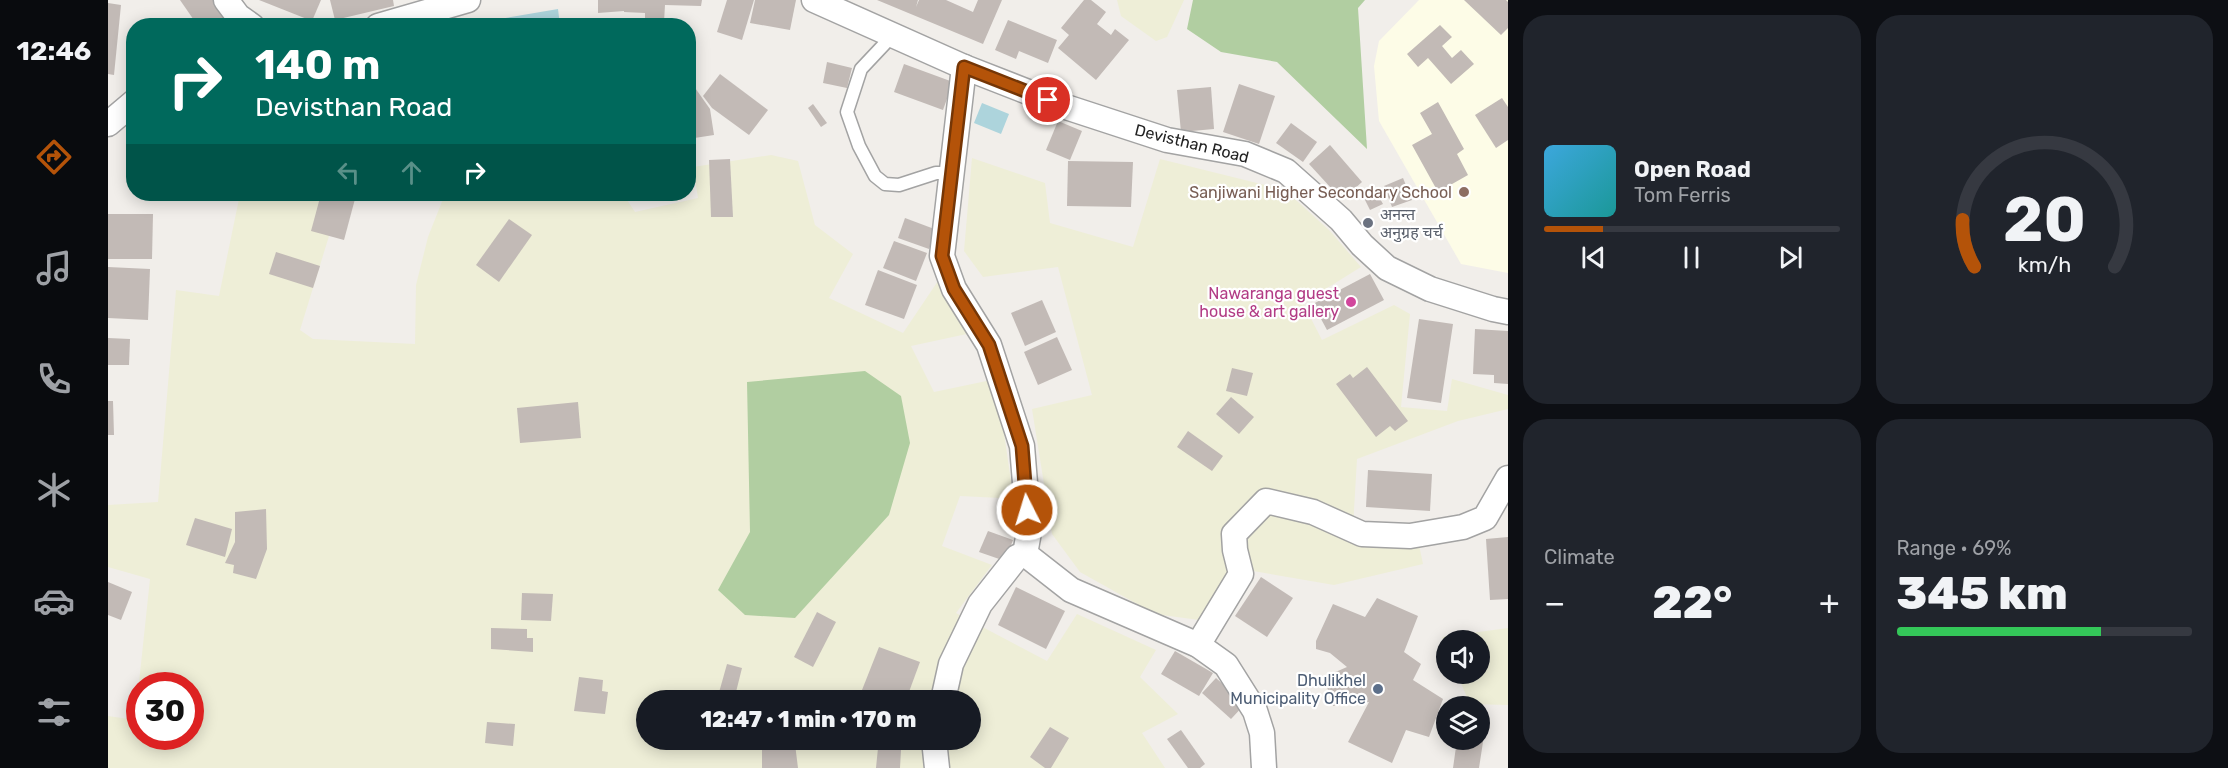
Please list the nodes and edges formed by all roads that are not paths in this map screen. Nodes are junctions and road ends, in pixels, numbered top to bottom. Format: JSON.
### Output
{"nodes":[{"id":1,"x":226,"y":0,"type":"edge"},
{"id":2,"x":468,"y":0,"type":"edge"},
{"id":3,"x":814,"y":0,"type":"edge"},
{"id":4,"x":406,"y":8,"type":"edge"},
{"id":5,"x":241,"y":18,"type":"edge"},
{"id":6,"x":390,"y":18,"type":"edge"},
{"id":7,"x":893,"y":35,"type":"junction"},
{"id":8,"x":964,"y":67,"type":"junction"},
{"id":9,"x":126,"y":109,"type":"edge"},
{"id":10,"x":108,"y":124,"type":"edge"},
{"id":11,"x":951,"y":173,"type":"junction"},
{"id":12,"x":1508,"y":312,"type":"edge"},
{"id":13,"x":1508,"y":478,"type":"edge"},
{"id":14,"x":1025,"y":554,"type":"junction"},
{"id":15,"x":1198,"y":645,"type":"junction"},
{"id":16,"x":945,"y":690,"type":"edge"},
{"id":17,"x":935,"y":750,"type":"edge"},
{"id":18,"x":937,"y":768,"type":"edge"},
{"id":19,"x":1264,"y":768,"type":"edge"}],
"edges":[{"from":1,"to":5,"type":"street"},
{"from":2,"to":4,"type":"street"},
{"from":3,"to":7,"type":"street","name":"Devisthan Road"},
{"from":4,"to":6,"type":"street"},
{"from":7,"to":8,"type":"street","name":"Devisthan Road"},
{"from":7,"to":11,"type":"lane"},
{"from":8,"to":11,"type":"street"},
{"from":8,"to":12,"type":"street","name":"Devisthan Road"},
{"from":9,"to":10,"type":"street"},
{"from":11,"to":14,"type":"street"},
{"from":13,"to":15,"type":"street"},
{"from":14,"to":15,"type":"street"},
{"from":14,"to":16,"type":"street"},
{"from":15,"to":19,"type":"street"},
{"from":17,"to":18,"type":"street"}]}
